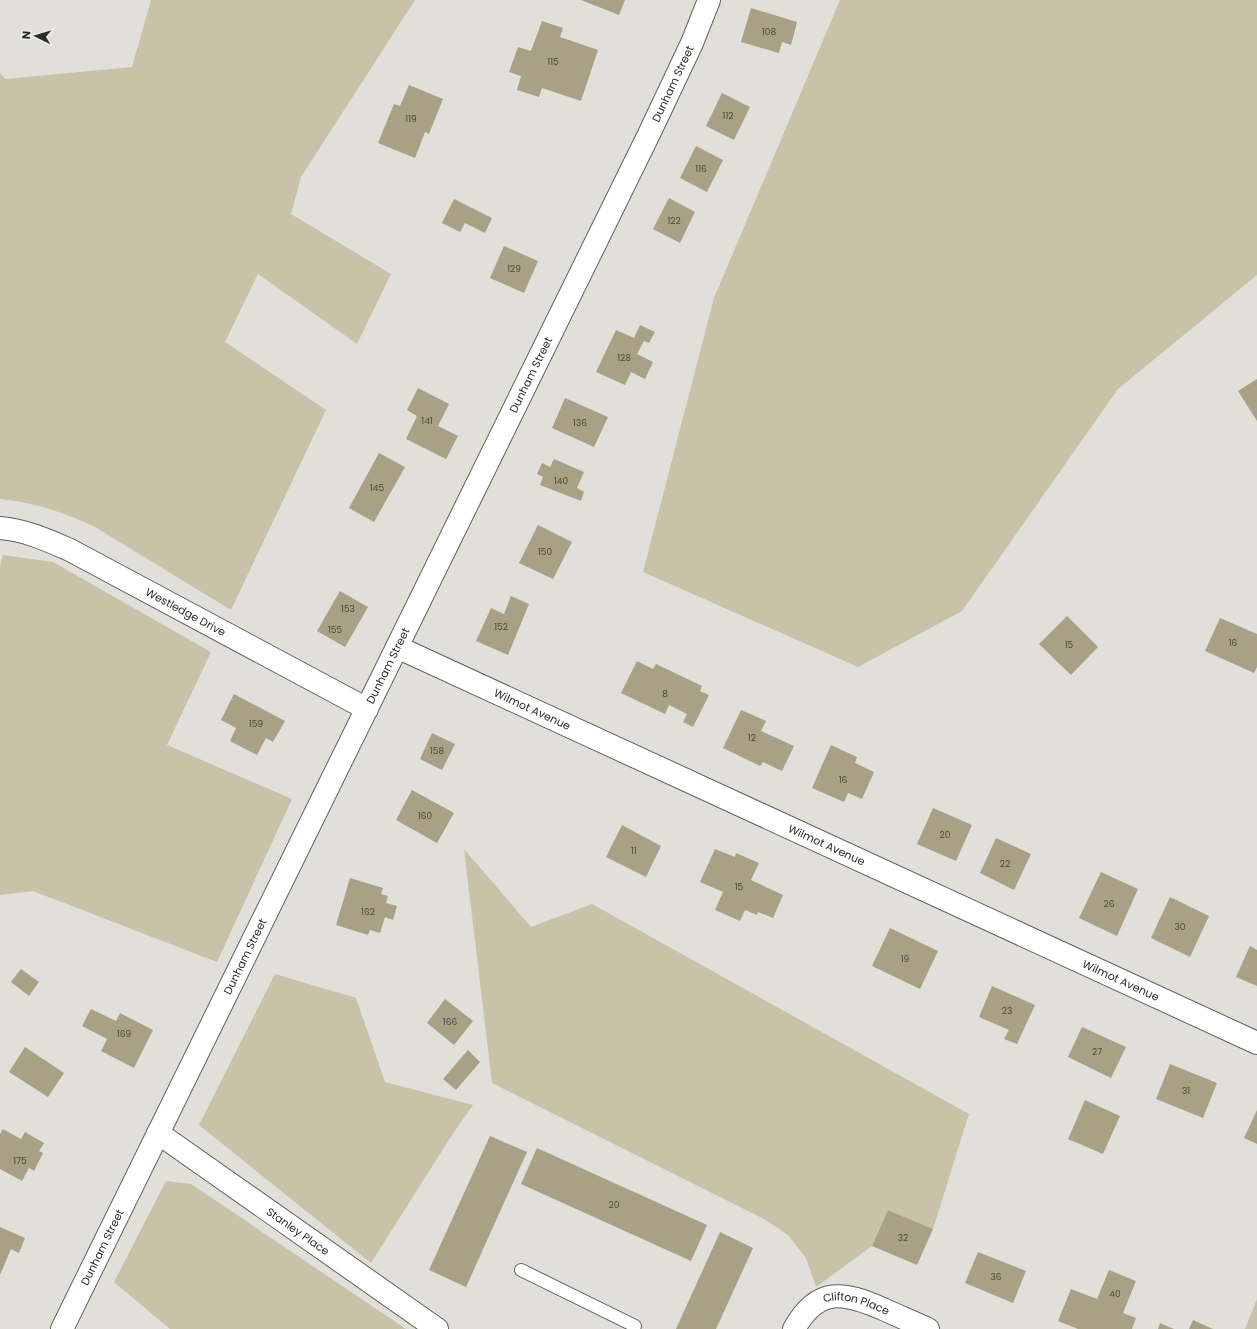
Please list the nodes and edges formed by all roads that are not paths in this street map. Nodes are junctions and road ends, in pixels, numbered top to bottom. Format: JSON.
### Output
{"nodes":[{"id":1,"x":709,"y":0,"type":"edge"},
{"id":2,"x":0,"y":528,"type":"edge"},
{"id":3,"x":397,"y":647,"type":"junction"},
{"id":4,"x":367,"y":709,"type":"junction"},
{"id":5,"x":1257,"y":1043,"type":"edge"},
{"id":6,"x":158,"y":1133,"type":"junction"},
{"id":7,"x":522,"y":1270,"type":"dead end"},
{"id":8,"x":62,"y":1329,"type":"edge"},
{"id":9,"x":437,"y":1329,"type":"edge"},
{"id":10,"x":633,"y":1329,"type":"edge"},
{"id":11,"x":794,"y":1329,"type":"edge"},
{"id":12,"x":928,"y":1329,"type":"edge"}],
"edges":[{"from":1,"to":3,"type":"street","name":"Dunham Street"},
{"from":2,"to":4,"type":"street","name":"Westledge Drive"},
{"from":3,"to":4,"type":"street","name":"Dunham Street"},
{"from":3,"to":5,"type":"street","name":"Wilmot Avenue"},
{"from":4,"to":6,"type":"street","name":"Dunham Street"},
{"from":6,"to":8,"type":"street","name":"Dunham Street"},
{"from":6,"to":9,"type":"street","name":"Stanley Place"},
{"from":7,"to":10,"type":"lane"},
{"from":11,"to":12,"type":"street","name":"Clifton Place"}]}
